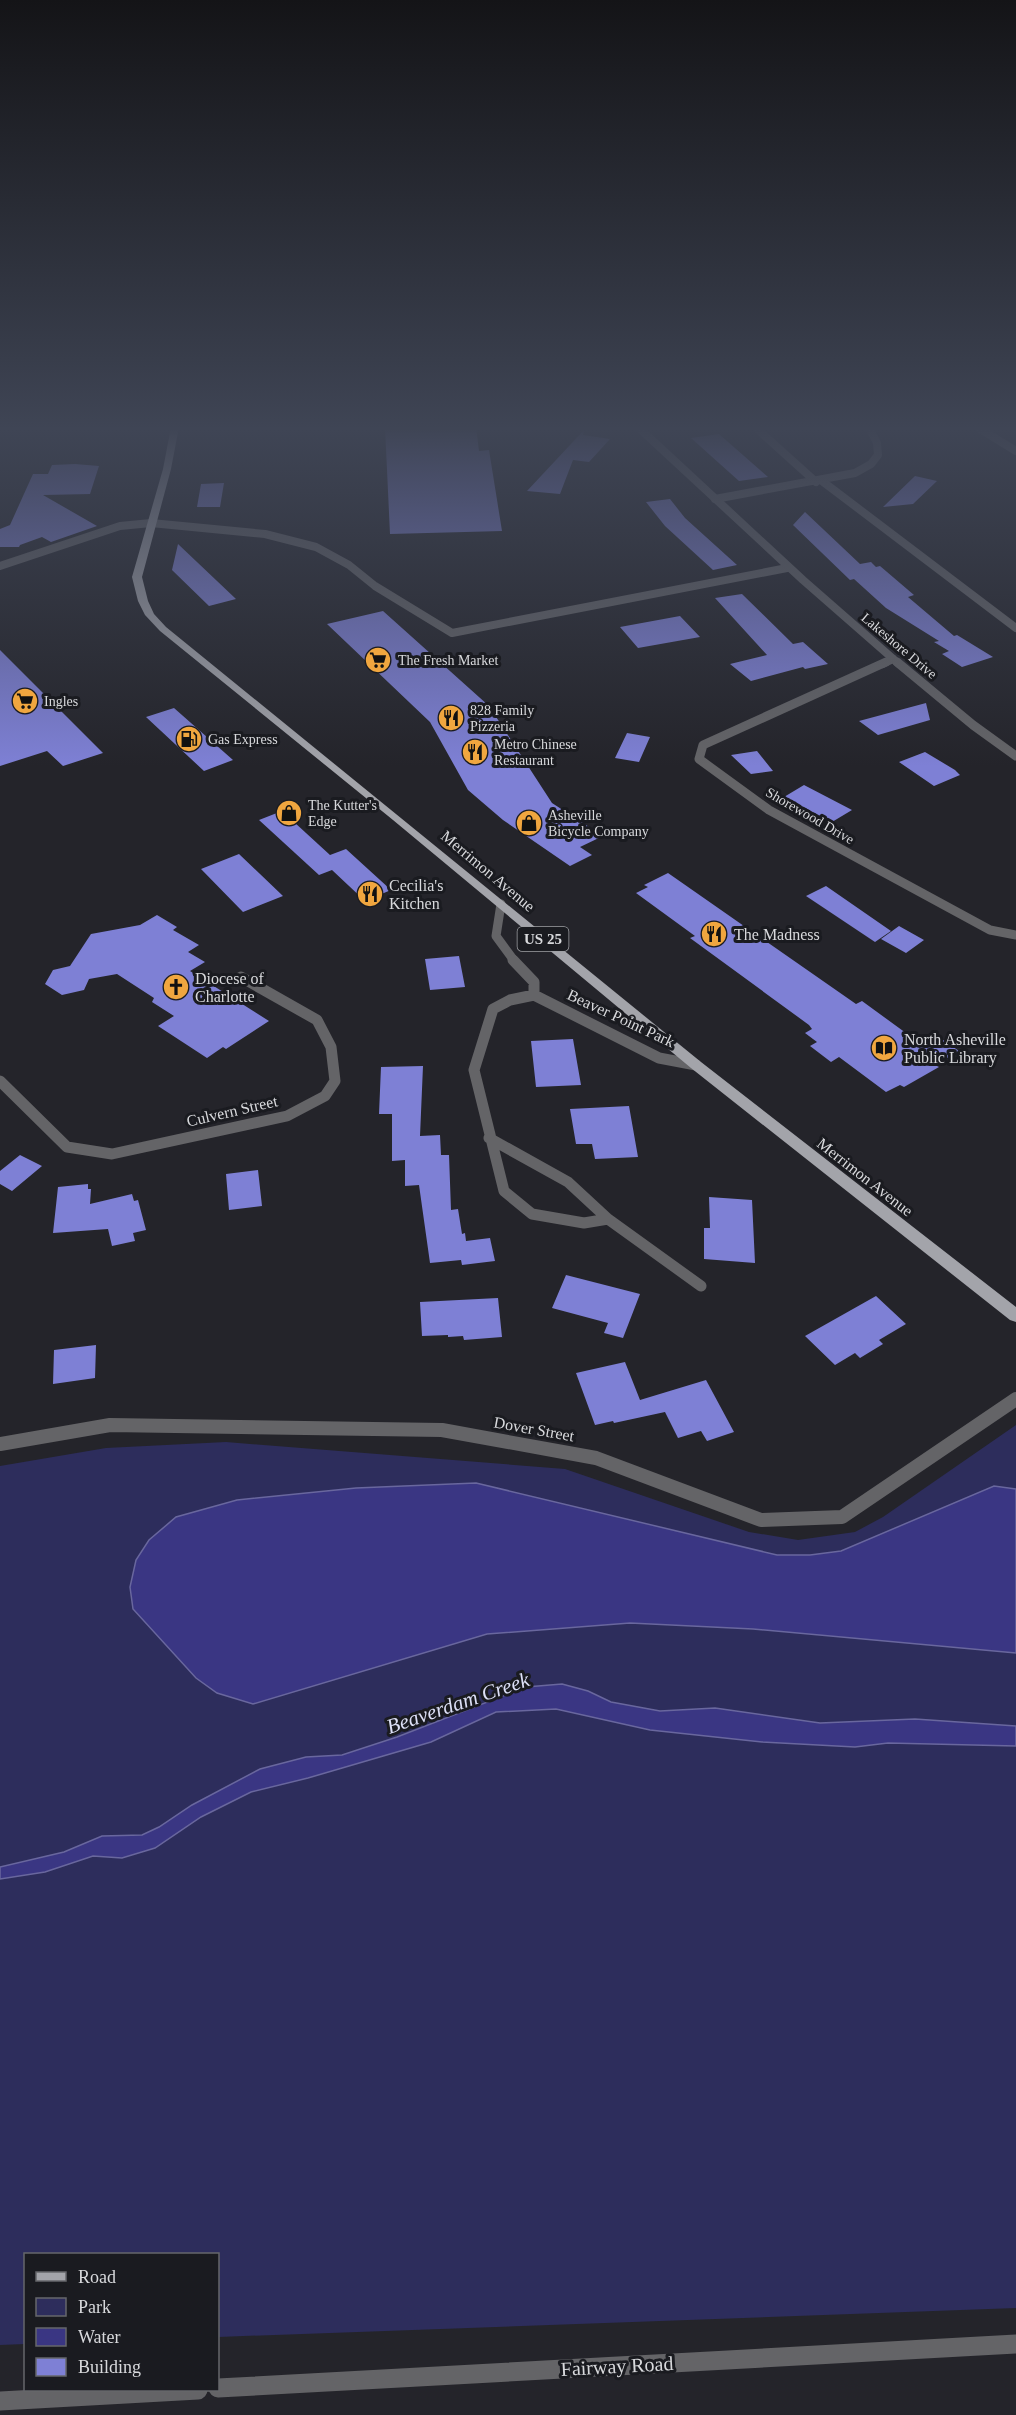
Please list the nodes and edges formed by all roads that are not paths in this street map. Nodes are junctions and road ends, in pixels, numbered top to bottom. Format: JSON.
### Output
{"nodes":[{"id":1,"x":79,"y":540,"type":"edge"},
{"id":2,"x":147,"y":540,"type":"edge"},
{"id":3,"x":287,"y":540,"type":"edge"},
{"id":4,"x":758,"y":540,"type":"edge"},
{"id":5,"x":898,"y":540,"type":"edge"},
{"id":6,"x":0,"y":566,"type":"edge"},
{"id":7,"x":787,"y":568,"type":"junction"},
{"id":8,"x":1016,"y":628,"type":"edge"},
{"id":9,"x":893,"y":659,"type":"junction"},
{"id":10,"x":1016,"y":756,"type":"edge"},
{"id":11,"x":501,"y":904,"type":"junction"},
{"id":12,"x":1016,"y":935,"type":"edge"},
{"id":13,"x":241,"y":977,"type":"dead end"},
{"id":14,"x":534,"y":995,"type":"junction"},
{"id":15,"x":696,"y":1065,"type":"junction"},
{"id":16,"x":0,"y":1081,"type":"edge"},
{"id":17,"x":489,"y":1138,"type":"junction"},
{"id":18,"x":608,"y":1219,"type":"junction"},
{"id":19,"x":701,"y":1286,"type":"dead end"},
{"id":20,"x":1016,"y":1316,"type":"edge"},
{"id":21,"x":1016,"y":1399,"type":"edge"},
{"id":22,"x":0,"y":1444,"type":"edge"},
{"id":23,"x":1016,"y":2344,"type":"edge"},
{"id":24,"x":219,"y":2388,"type":"edge"},
{"id":25,"x":180,"y":2391,"type":"edge"},
{"id":26,"x":0,"y":2401,"type":"edge"}],
"edges":[{"from":1,"to":6,"type":"street"},
{"from":2,"to":11,"type":"main road","name":"Merrimon Avenue","number":"US 25"},
{"from":3,"to":7,"type":"street"},
{"from":4,"to":7,"type":"street","name":"Lakeshore Drive"},
{"from":5,"to":8,"type":"street"},
{"from":7,"to":9,"type":"street","name":"Lakeshore Drive"},
{"from":9,"to":10,"type":"street","name":"Lakeshore Drive"},
{"from":9,"to":12,"type":"street","name":"Shorewood Drive"},
{"from":11,"to":14,"type":"street"},
{"from":11,"to":15,"type":"main road","name":"Merrimon Avenue","number":"US 25"},
{"from":13,"to":16,"type":"street","name":"Culvern Street"},
{"from":14,"to":15,"type":"street","name":"Beaver Point Park"},
{"from":14,"to":17,"type":"street"},
{"from":15,"to":20,"type":"main road","name":"Merrimon Avenue","number":"US 25"},
{"from":17,"to":18,"type":"street"},
{"from":17,"to":18,"type":"street"},
{"from":18,"to":19,"type":"street"},
{"from":21,"to":22,"type":"street","name":"Dover Street"},
{"from":23,"to":24,"type":"street","name":"Fairway Road"},
{"from":25,"to":26,"type":"street"}]}
